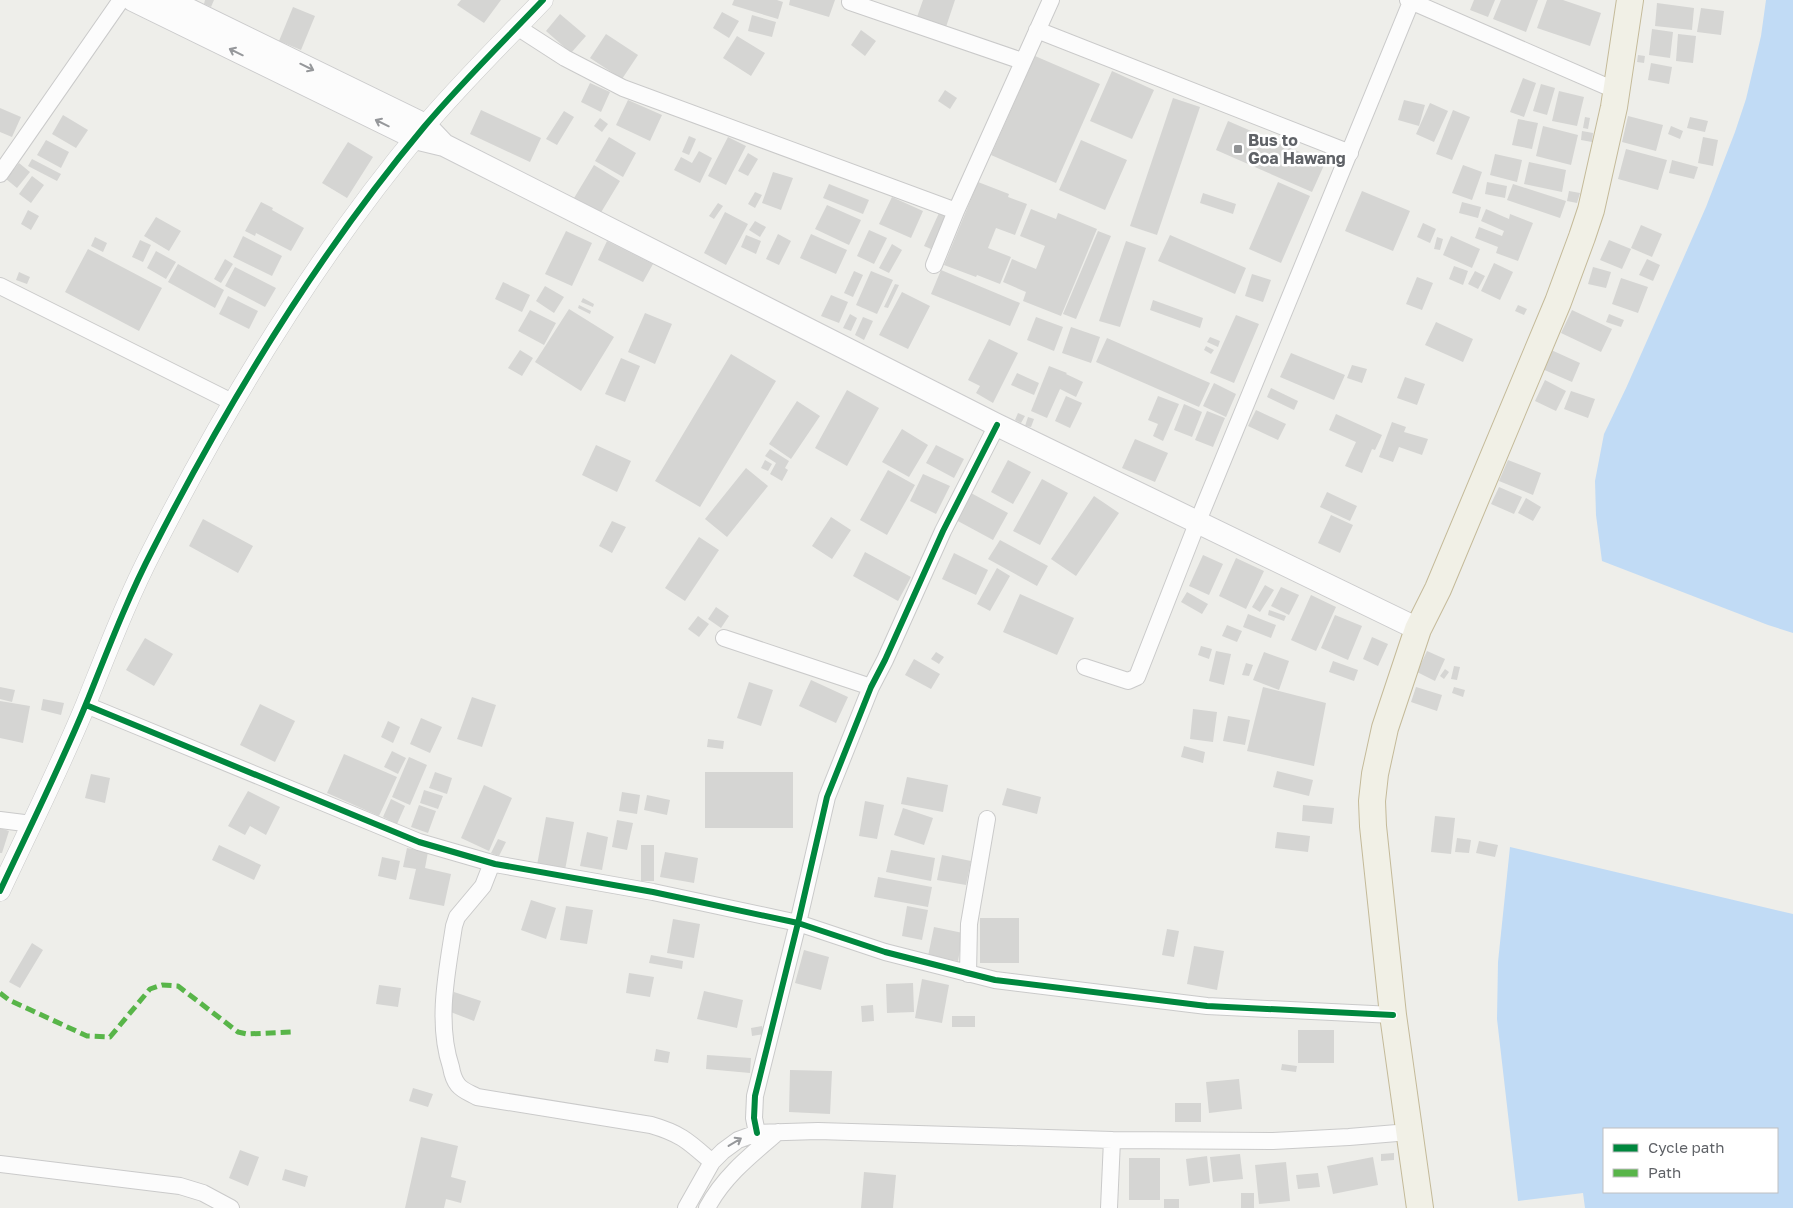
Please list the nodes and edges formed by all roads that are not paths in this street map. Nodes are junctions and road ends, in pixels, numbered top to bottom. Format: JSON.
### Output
{"nodes":[{"id":1,"x":121,"y":0,"type":"edge"},
{"id":2,"x":133,"y":0,"type":"edge"},
{"id":3,"x":171,"y":0,"type":"edge"},
{"id":4,"x":543,"y":0,"type":"edge"},
{"id":5,"x":1051,"y":0,"type":"edge"},
{"id":6,"x":1630,"y":0,"type":"edge"},
{"id":7,"x":1410,"y":1,"type":"edge"},
{"id":8,"x":850,"y":2,"type":"dead end"},
{"id":9,"x":517,"y":27,"type":"junction"},
{"id":10,"x":1037,"y":30,"type":"junction"},
{"id":11,"x":1022,"y":62,"type":"junction"},
{"id":12,"x":1617,"y":91,"type":"junction"},
{"id":13,"x":420,"y":132,"type":"junction"},
{"id":14,"x":1350,"y":154,"type":"junction"},
{"id":15,"x":0,"y":174,"type":"edge"},
{"id":16,"x":956,"y":211,"type":"junction"},
{"id":17,"x":934,"y":265,"type":"dead end"},
{"id":18,"x":0,"y":286,"type":"edge"},
{"id":19,"x":232,"y":402,"type":"junction"},
{"id":20,"x":997,"y":425,"type":"junction"},
{"id":21,"x":1198,"y":521,"type":"junction"},
{"id":22,"x":1418,"y":629,"type":"junction"},
{"id":23,"x":724,"y":638,"type":"dead end"},
{"id":24,"x":1085,"y":667,"type":"dead end"},
{"id":25,"x":871,"y":687,"type":"junction"},
{"id":26,"x":86,"y":705,"type":"junction"},
{"id":27,"x":988,"y":819,"type":"dead end"},
{"id":28,"x":0,"y":820,"type":"edge"},
{"id":29,"x":32,"y":824,"type":"junction"},
{"id":30,"x":492,"y":863,"type":"junction"},
{"id":31,"x":0,"y":891,"type":"edge"},
{"id":32,"x":798,"y":923,"type":"junction"},
{"id":33,"x":968,"y":974,"type":"junction"},
{"id":34,"x":1393,"y":1015,"type":"junction"},
{"id":35,"x":778,"y":1132,"type":"junction"},
{"id":36,"x":1409,"y":1132,"type":"junction"},
{"id":37,"x":757,"y":1133,"type":"junction"},
{"id":38,"x":1112,"y":1140,"type":"junction"},
{"id":39,"x":712,"y":1162,"type":"junction"},
{"id":40,"x":0,"y":1164,"type":"edge"},
{"id":41,"x":231,"y":1208,"type":"edge"},
{"id":42,"x":686,"y":1208,"type":"edge"},
{"id":43,"x":707,"y":1208,"type":"edge"},
{"id":44,"x":1110,"y":1208,"type":"edge"},
{"id":45,"x":1420,"y":1208,"type":"edge"}],
"edges":[{"from":1,"to":15,"type":"street"},
{"from":13,"to":2,"type":"main road","one_way":true},
{"from":3,"to":13,"type":"main road","one_way":true},
{"from":4,"to":9,"type":"street"},
{"from":5,"to":10,"type":"street"},
{"from":6,"to":12,"type":"highway"},
{"from":7,"to":12,"type":"street"},
{"from":7,"to":14,"type":"street"},
{"from":8,"to":11,"type":"street"},
{"from":9,"to":13,"type":"street"},
{"from":9,"to":16,"type":"street"},
{"from":10,"to":11,"type":"street"},
{"from":10,"to":14,"type":"street"},
{"from":11,"to":16,"type":"street"},
{"from":12,"to":22,"type":"highway"},
{"from":13,"to":19,"type":"street"},
{"from":13,"to":20,"type":"main road"},
{"from":14,"to":21,"type":"street"},
{"from":16,"to":17,"type":"street"},
{"from":18,"to":19,"type":"street"},
{"from":19,"to":26,"type":"street"},
{"from":20,"to":21,"type":"main road"},
{"from":20,"to":25,"type":"street"},
{"from":21,"to":22,"type":"main road"},
{"from":21,"to":24,"type":"street"},
{"from":22,"to":34,"type":"highway"},
{"from":23,"to":25,"type":"street"},
{"from":25,"to":32,"type":"street"},
{"from":26,"to":29,"type":"street"},
{"from":26,"to":30,"type":"street"},
{"from":27,"to":33,"type":"street"},
{"from":28,"to":29,"type":"street"},
{"from":29,"to":31,"type":"street"},
{"from":30,"to":32,"type":"street"},
{"from":30,"to":39,"type":"street"},
{"from":32,"to":33,"type":"street"},
{"from":32,"to":37,"type":"street"},
{"from":33,"to":34,"type":"street"},
{"from":34,"to":36,"type":"highway"},
{"from":35,"to":37,"type":"street"},
{"from":35,"to":38,"type":"street"},
{"from":35,"to":43,"type":"street"},
{"from":36,"to":38,"type":"street"},
{"from":36,"to":45,"type":"highway"},
{"from":39,"to":37,"type":"street","one_way":true},
{"from":38,"to":44,"type":"street"},
{"from":39,"to":42,"type":"street"},
{"from":40,"to":41,"type":"street"}]}
